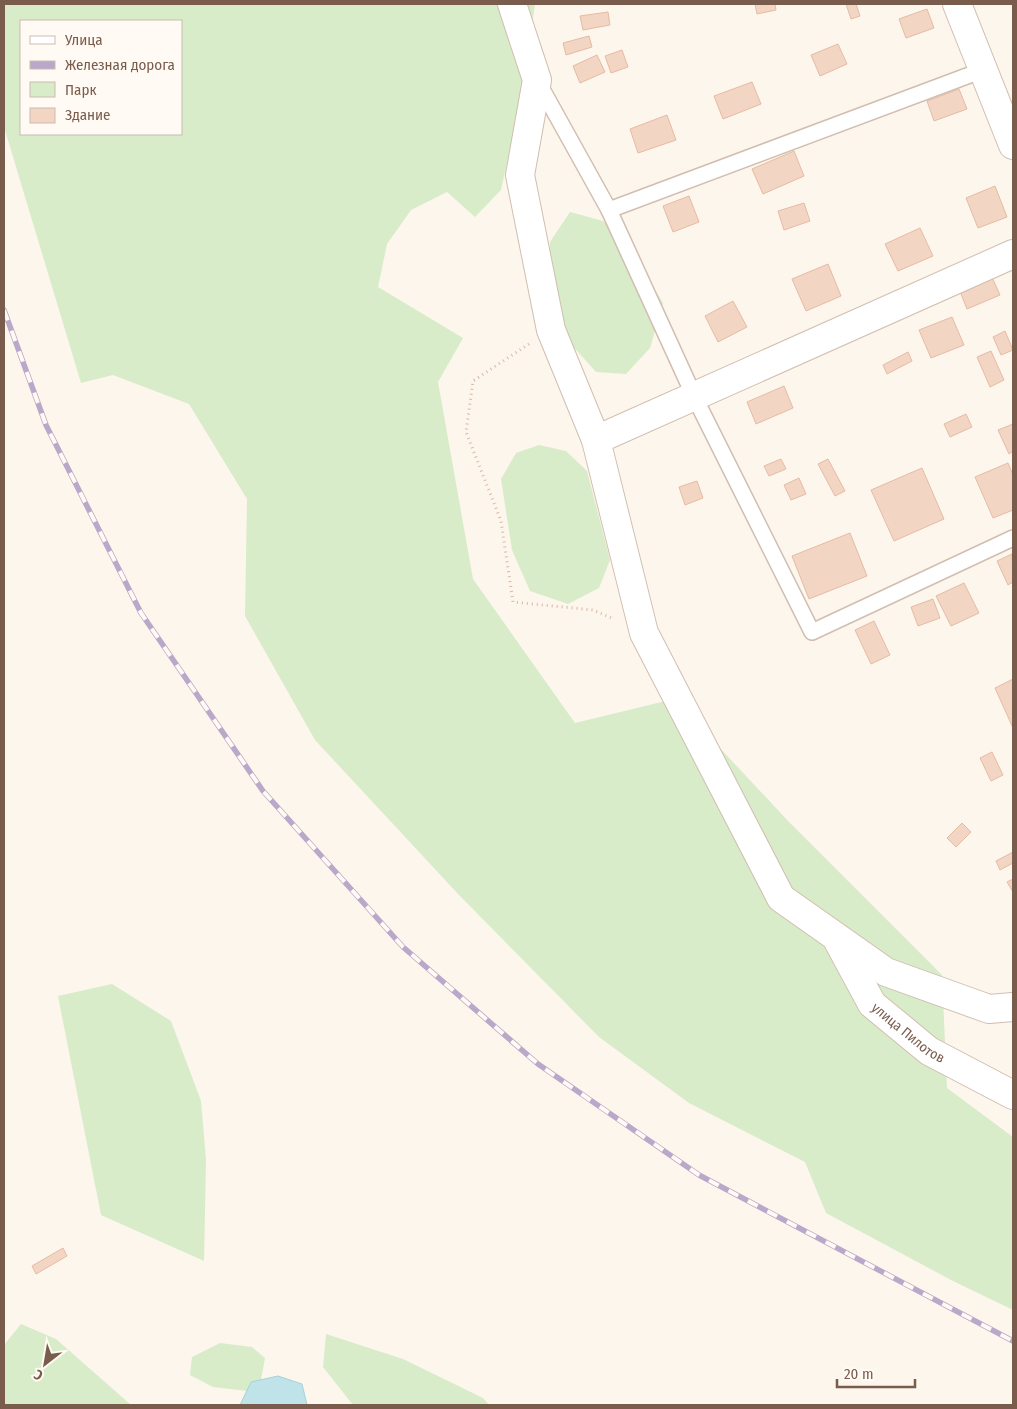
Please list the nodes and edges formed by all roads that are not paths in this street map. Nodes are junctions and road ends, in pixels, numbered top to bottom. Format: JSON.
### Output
{"nodes":[{"id":1,"x":512,"y":4,"type":"edge"},
{"id":2,"x":957,"y":4,"type":"edge"},
{"id":3,"x":983,"y":70,"type":"junction"},
{"id":4,"x":537,"y":80,"type":"junction"},
{"id":5,"x":1013,"y":144,"type":"edge"},
{"id":6,"x":609,"y":210,"type":"junction"},
{"id":7,"x":1013,"y":254,"type":"edge"},
{"id":8,"x":694,"y":396,"type":"junction"},
{"id":9,"x":596,"y":440,"type":"junction"},
{"id":10,"x":1013,"y":538,"type":"edge"},
{"id":11,"x":834,"y":935,"type":"junction"},
{"id":12,"x":1013,"y":1007,"type":"edge"},
{"id":13,"x":1013,"y":1095,"type":"edge"}],
"edges":[{"from":1,"to":4,"type":"street"},
{"from":2,"to":3,"type":"street"},
{"from":3,"to":5,"type":"street"},
{"from":3,"to":6,"type":"lane"},
{"from":4,"to":6,"type":"lane"},
{"from":4,"to":9,"type":"street"},
{"from":6,"to":8,"type":"lane"},
{"from":7,"to":8,"type":"street"},
{"from":8,"to":9,"type":"street"},
{"from":8,"to":10,"type":"lane"},
{"from":9,"to":11,"type":"street"},
{"from":11,"to":12,"type":"street"},
{"from":11,"to":13,"type":"street","name":"улица Пилотов"}]}
